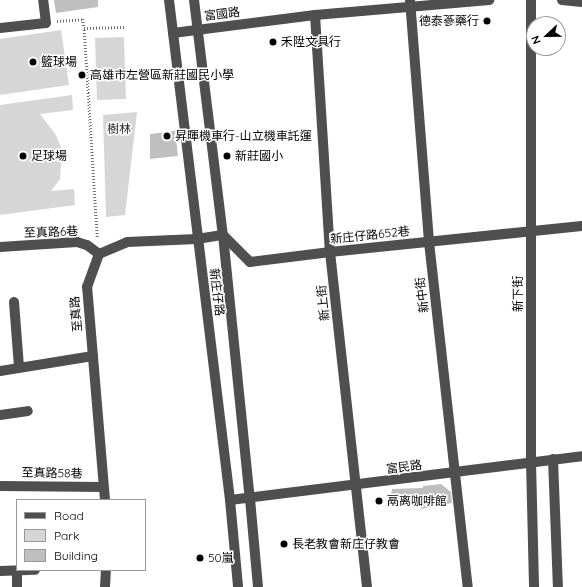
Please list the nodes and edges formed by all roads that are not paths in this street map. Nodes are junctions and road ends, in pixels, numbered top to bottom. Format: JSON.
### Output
{"nodes":[{"id":1,"x":43,"y":0,"type":"edge"},
{"id":2,"x":169,"y":0,"type":"edge"},
{"id":3,"x":194,"y":0,"type":"edge"},
{"id":4,"x":489,"y":0,"type":"edge"},
{"id":5,"x":531,"y":0,"type":"edge"},
{"id":6,"x":562,"y":0,"type":"edge"},
{"id":7,"x":582,"y":2,"type":"edge"},
{"id":8,"x":410,"y":3,"type":"edge"},
{"id":9,"x":315,"y":15,"type":"junction"},
{"id":10,"x":0,"y":28,"type":"edge"},
{"id":11,"x":198,"y":30,"type":"junction"},
{"id":12,"x":173,"y":33,"type":"junction"},
{"id":13,"x":582,"y":226,"type":"edge"},
{"id":14,"x":531,"y":232,"type":"junction"},
{"id":15,"x":223,"y":235,"type":"junction"},
{"id":16,"x":197,"y":239,"type":"junction"},
{"id":17,"x":429,"y":242,"type":"junction"},
{"id":18,"x":0,"y":247,"type":"edge"},
{"id":19,"x":330,"y":252,"type":"junction"},
{"id":20,"x":99,"y":254,"type":"junction"},
{"id":21,"x":14,"y":302,"type":"dead end"},
{"id":22,"x":92,"y":356,"type":"junction"},
{"id":23,"x":19,"y":367,"type":"junction"},
{"id":24,"x":0,"y":371,"type":"edge"},
{"id":25,"x":28,"y":411,"type":"dead end"},
{"id":26,"x":0,"y":415,"type":"edge"},
{"id":27,"x":582,"y":456,"type":"edge"},
{"id":28,"x":554,"y":459,"type":"junction"},
{"id":29,"x":531,"y":462,"type":"junction"},
{"id":30,"x":455,"y":473,"type":"junction"},
{"id":31,"x":0,"y":486,"type":"edge"},
{"id":32,"x":356,"y":486,"type":"junction"},
{"id":33,"x":103,"y":487,"type":"junction"},
{"id":34,"x":105,"y":499,"type":"edge"},
{"id":35,"x":250,"y":499,"type":"junction"},
{"id":36,"x":230,"y":500,"type":"junction"},
{"id":37,"x":16,"y":570,"type":"edge"},
{"id":38,"x":0,"y":571,"type":"edge"},
{"id":39,"x":18,"y":571,"type":"edge"},
{"id":40,"x":106,"y":571,"type":"edge"},
{"id":41,"x":17,"y":587,"type":"edge"},
{"id":42,"x":105,"y":587,"type":"edge"},
{"id":43,"x":238,"y":587,"type":"edge"},
{"id":44,"x":258,"y":587,"type":"edge"},
{"id":45,"x":367,"y":587,"type":"edge"},
{"id":46,"x":468,"y":587,"type":"edge"},
{"id":47,"x":534,"y":587,"type":"edge"},
{"id":48,"x":558,"y":587,"type":"edge"}],
"edges":[{"from":1,"to":10,"type":"street"},
{"from":2,"to":12,"type":"street","name":"新庄仔路"},
{"from":3,"to":11,"type":"street","name":"新庄仔路"},
{"from":4,"to":8,"type":"street","name":"富國路"},
{"from":5,"to":14,"type":"street","name":"新下街"},
{"from":6,"to":7,"type":"street"},
{"from":8,"to":9,"type":"street","name":"富國路"},
{"from":8,"to":17,"type":"street","name":"新中街"},
{"from":9,"to":11,"type":"street","name":"富國路"},
{"from":9,"to":19,"type":"street","name":"新上街"},
{"from":11,"to":12,"type":"street","name":"富國路"},
{"from":11,"to":15,"type":"street","name":"新庄仔路"},
{"from":12,"to":16,"type":"street","name":"新庄仔路"},
{"from":13,"to":14,"type":"street","name":"新庄仔路652巷"},
{"from":14,"to":17,"type":"street","name":"新庄仔路652巷"},
{"from":14,"to":29,"type":"street","name":"新下街"},
{"from":15,"to":16,"type":"street"},
{"from":15,"to":19,"type":"street","name":"新庄仔路652巷"},
{"from":15,"to":35,"type":"street","name":"新庄仔路"},
{"from":16,"to":20,"type":"street"},
{"from":16,"to":36,"type":"street","name":"新庄仔路"},
{"from":17,"to":19,"type":"street","name":"新庄仔路652巷"},
{"from":17,"to":30,"type":"street","name":"新中街"},
{"from":18,"to":20,"type":"street","name":"至真路6巷"},
{"from":19,"to":32,"type":"street","name":"新上街"},
{"from":20,"to":22,"type":"street","name":"至真路"},
{"from":21,"to":23,"type":"street"},
{"from":22,"to":23,"type":"street"},
{"from":22,"to":33,"type":"street","name":"至真路"},
{"from":23,"to":24,"type":"street"},
{"from":25,"to":26,"type":"street"},
{"from":27,"to":28,"type":"street","name":"富民路"},
{"from":28,"to":29,"type":"street","name":"富民路"},
{"from":28,"to":48,"type":"street"},
{"from":29,"to":30,"type":"street","name":"富民路"},
{"from":29,"to":47,"type":"street","name":"新下街"},
{"from":30,"to":32,"type":"street","name":"富民路"},
{"from":30,"to":46,"type":"street","name":"新中街"},
{"from":31,"to":33,"type":"street","name":"至真路58巷"},
{"from":32,"to":35,"type":"street","name":"富民路"},
{"from":32,"to":45,"type":"street","name":"新上街"},
{"from":33,"to":34,"type":"street","name":"至真路"},
{"from":35,"to":36,"type":"street","name":"富民路"},
{"from":35,"to":44,"type":"street","name":"新庄仔路"},
{"from":36,"to":43,"type":"street","name":"新庄仔路"},
{"from":37,"to":38,"type":"street"},
{"from":39,"to":41,"type":"street"},
{"from":40,"to":42,"type":"street"}]}
